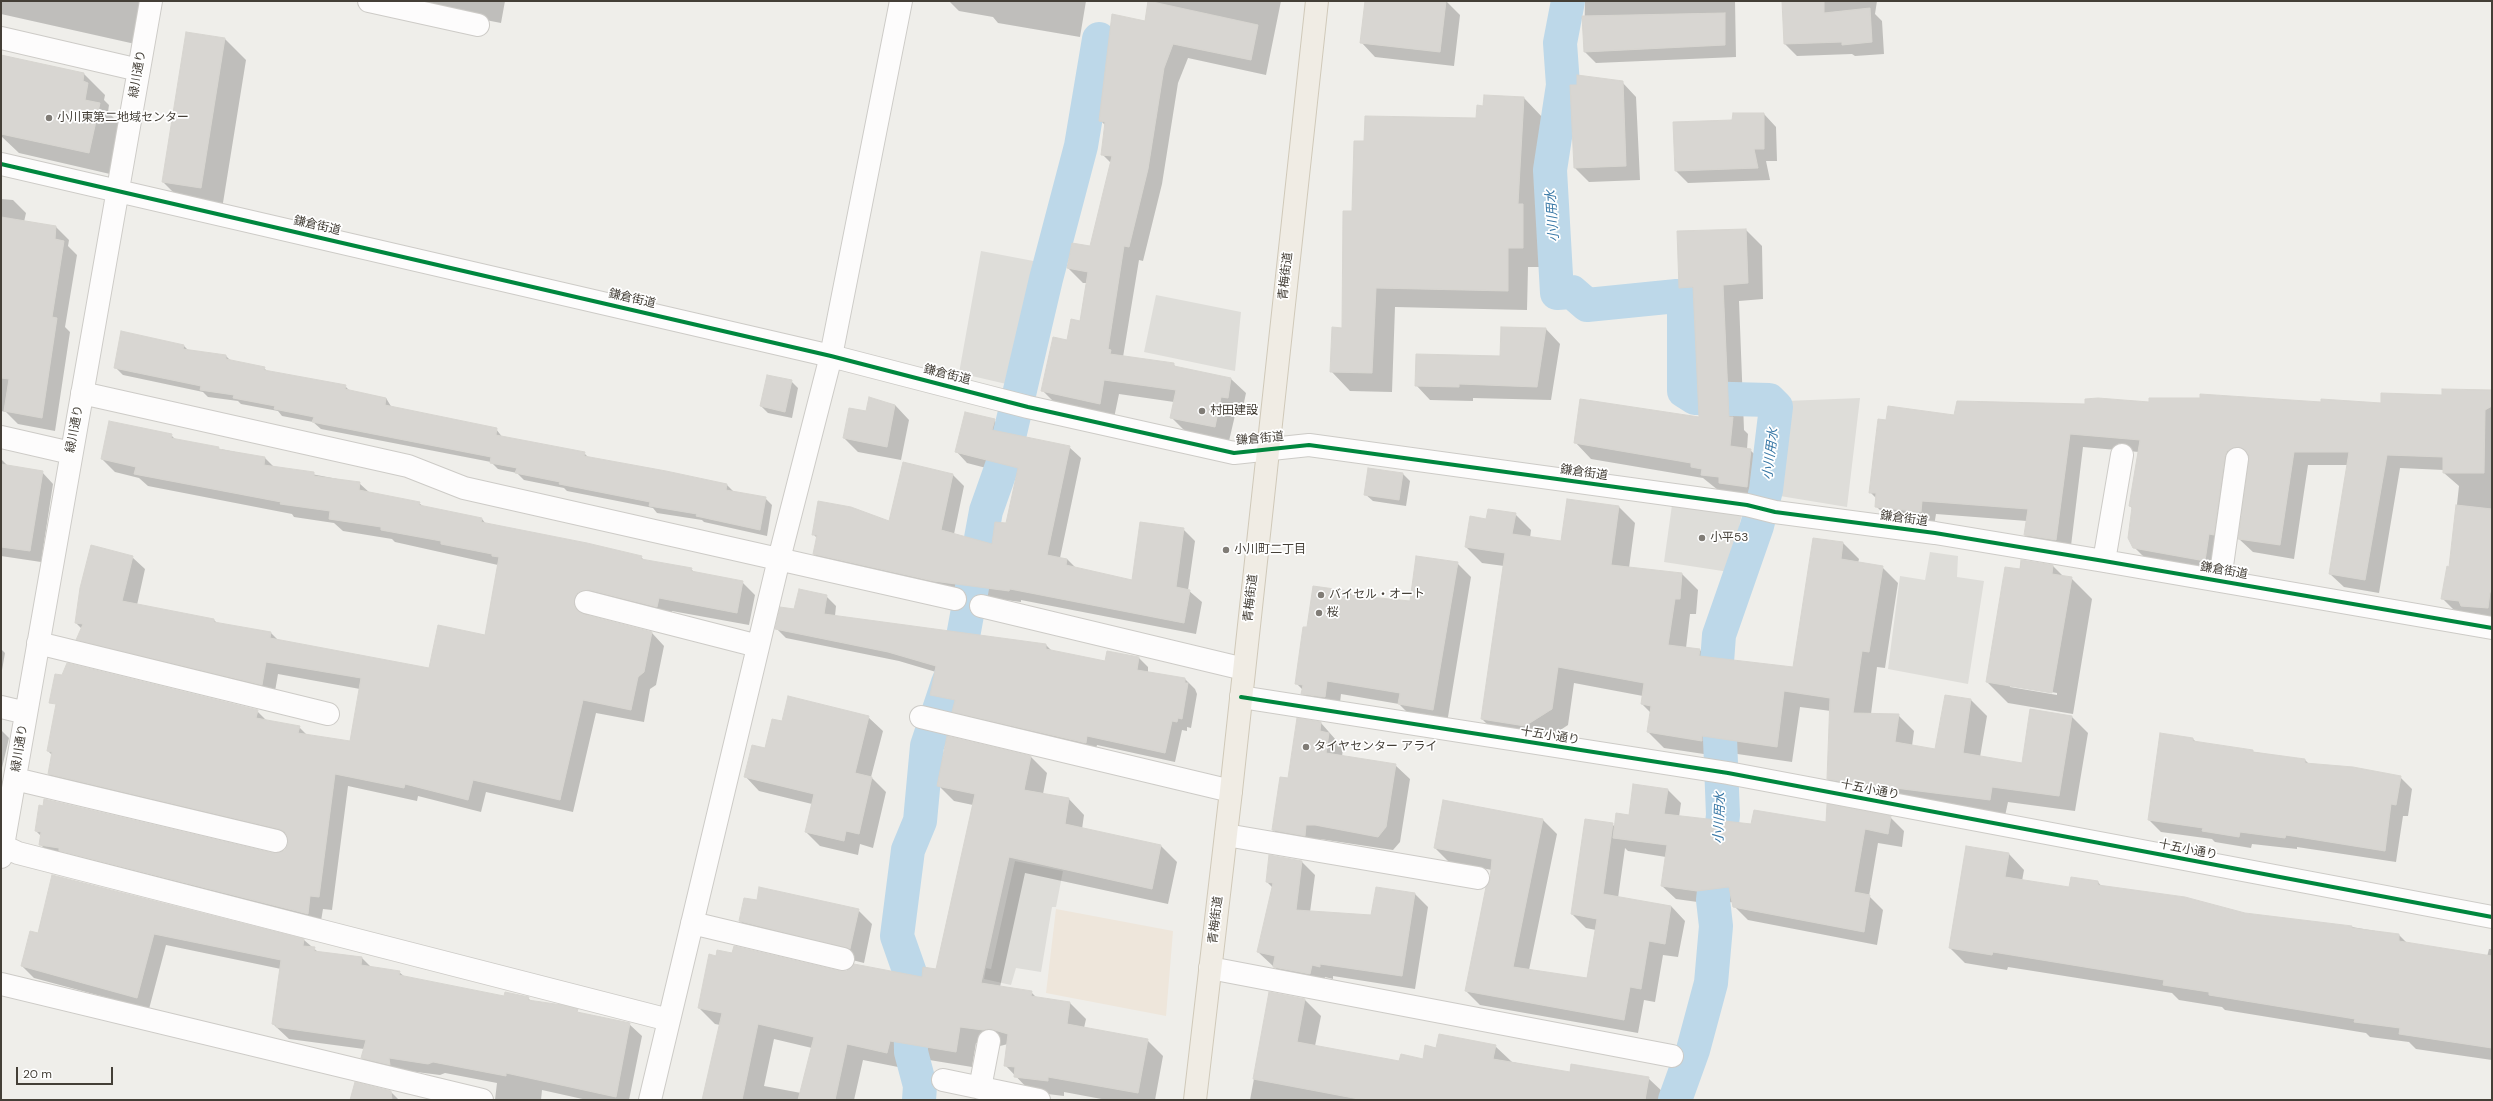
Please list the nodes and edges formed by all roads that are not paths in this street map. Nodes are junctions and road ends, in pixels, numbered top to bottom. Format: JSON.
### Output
{"nodes":[{"id":1,"x":151,"y":1,"type":"edge"},
{"id":2,"x":369,"y":1,"type":"edge"},
{"id":3,"x":901,"y":1,"type":"edge"},
{"id":4,"x":1317,"y":1,"type":"edge"},
{"id":5,"x":478,"y":25,"type":"dead end"},
{"id":6,"x":1,"y":38,"type":"edge"},
{"id":7,"x":138,"y":70,"type":"junction"},
{"id":8,"x":1,"y":164,"type":"edge"},
{"id":9,"x":117,"y":190,"type":"junction"},
{"id":10,"x":831,"y":356,"type":"junction"},
{"id":11,"x":82,"y":393,"type":"junction"},
{"id":12,"x":1,"y":436,"type":"edge"},
{"id":13,"x":1268,"y":449,"type":"junction"},
{"id":14,"x":70,"y":453,"type":"junction"},
{"id":15,"x":2122,"y":455,"type":"dead end"},
{"id":16,"x":2237,"y":459,"type":"dead end"},
{"id":17,"x":779,"y":560,"type":"junction"},
{"id":18,"x":2104,"y":561,"type":"junction"},
{"id":19,"x":2220,"y":580,"type":"junction"},
{"id":20,"x":955,"y":599,"type":"dead end"},
{"id":21,"x":586,"y":602,"type":"dead end"},
{"id":22,"x":981,"y":606,"type":"dead end"},
{"id":23,"x":2492,"y":628,"type":"edge"},
{"id":24,"x":38,"y":643,"type":"junction"},
{"id":25,"x":758,"y":646,"type":"junction"},
{"id":26,"x":1244,"y":668,"type":"junction"},
{"id":27,"x":1241,"y":697,"type":"junction"},
{"id":28,"x":1,"y":707,"type":"edge"},
{"id":29,"x":26,"y":713,"type":"junction"},
{"id":30,"x":328,"y":714,"type":"dead end"},
{"id":31,"x":921,"y":717,"type":"dead end"},
{"id":32,"x":15,"y":779,"type":"junction"},
{"id":33,"x":1231,"y":791,"type":"junction"},
{"id":34,"x":1226,"y":835,"type":"junction"},
{"id":35,"x":276,"y":841,"type":"dead end"},
{"id":36,"x":2,"y":849,"type":"edge"},
{"id":37,"x":1478,"y":878,"type":"dead end"},
{"id":38,"x":2492,"y":917,"type":"edge"},
{"id":39,"x":692,"y":923,"type":"junction"},
{"id":40,"x":843,"y":959,"type":"dead end"},
{"id":41,"x":1210,"y":968,"type":"junction"},
{"id":42,"x":1,"y":984,"type":"edge"},
{"id":43,"x":669,"y":1020,"type":"junction"},
{"id":44,"x":989,"y":1041,"type":"dead end"},
{"id":45,"x":1672,"y":1056,"type":"dead end"},
{"id":46,"x":943,"y":1080,"type":"dead end"},
{"id":47,"x":980,"y":1088,"type":"junction"},
{"id":48,"x":482,"y":1100,"type":"edge"},
{"id":49,"x":650,"y":1100,"type":"edge"},
{"id":50,"x":1039,"y":1100,"type":"edge"},
{"id":51,"x":1195,"y":1100,"type":"edge"}],
"edges":[{"from":1,"to":7,"type":"street","name":"緑川通り"},
{"from":2,"to":5,"type":"street"},
{"from":3,"to":10,"type":"street"},
{"from":4,"to":13,"type":"main road","name":"青梅街道"},
{"from":6,"to":7,"type":"street"},
{"from":7,"to":9,"type":"street","name":"緑川通り"},
{"from":8,"to":9,"type":"street","name":"鎌倉街道"},
{"from":9,"to":10,"type":"street","name":"鎌倉街道"},
{"from":9,"to":11,"type":"street","name":"緑川通り"},
{"from":10,"to":13,"type":"street","name":"鎌倉街道"},
{"from":10,"to":17,"type":"street"},
{"from":11,"to":14,"type":"street","name":"緑川通り"},
{"from":11,"to":17,"type":"street"},
{"from":12,"to":14,"type":"street"},
{"from":13,"to":18,"type":"street","name":"鎌倉街道"},
{"from":13,"to":26,"type":"main road","name":"青梅街道"},
{"from":14,"to":24,"type":"street","name":"緑川通り"},
{"from":15,"to":18,"type":"street"},
{"from":16,"to":19,"type":"street"},
{"from":17,"to":20,"type":"street"},
{"from":17,"to":25,"type":"street"},
{"from":18,"to":19,"type":"street","name":"鎌倉街道"},
{"from":19,"to":23,"type":"street","name":"鎌倉街道"},
{"from":21,"to":25,"type":"street"},
{"from":22,"to":26,"type":"street"},
{"from":24,"to":29,"type":"street","name":"緑川通り"},
{"from":24,"to":30,"type":"street"},
{"from":25,"to":39,"type":"street"},
{"from":26,"to":27,"type":"main road","name":"青梅街道"},
{"from":27,"to":33,"type":"main road","name":"青梅街道"},
{"from":27,"to":38,"type":"street","name":"十五小通り"},
{"from":28,"to":29,"type":"street"},
{"from":29,"to":32,"type":"street","name":"緑川通り"},
{"from":31,"to":33,"type":"street"},
{"from":32,"to":35,"type":"street"},
{"from":32,"to":36,"type":"street","name":"緑川通り"},
{"from":33,"to":34,"type":"main road","name":"青梅街道"},
{"from":34,"to":37,"type":"street"},
{"from":34,"to":41,"type":"main road","name":"青梅街道"},
{"from":36,"to":43,"type":"street"},
{"from":39,"to":40,"type":"street"},
{"from":39,"to":43,"type":"street"},
{"from":41,"to":45,"type":"street"},
{"from":41,"to":51,"type":"main road","name":"青梅街道"},
{"from":42,"to":48,"type":"street"},
{"from":43,"to":49,"type":"street"},
{"from":44,"to":47,"type":"street"},
{"from":46,"to":47,"type":"street"},
{"from":47,"to":50,"type":"street"}]}
